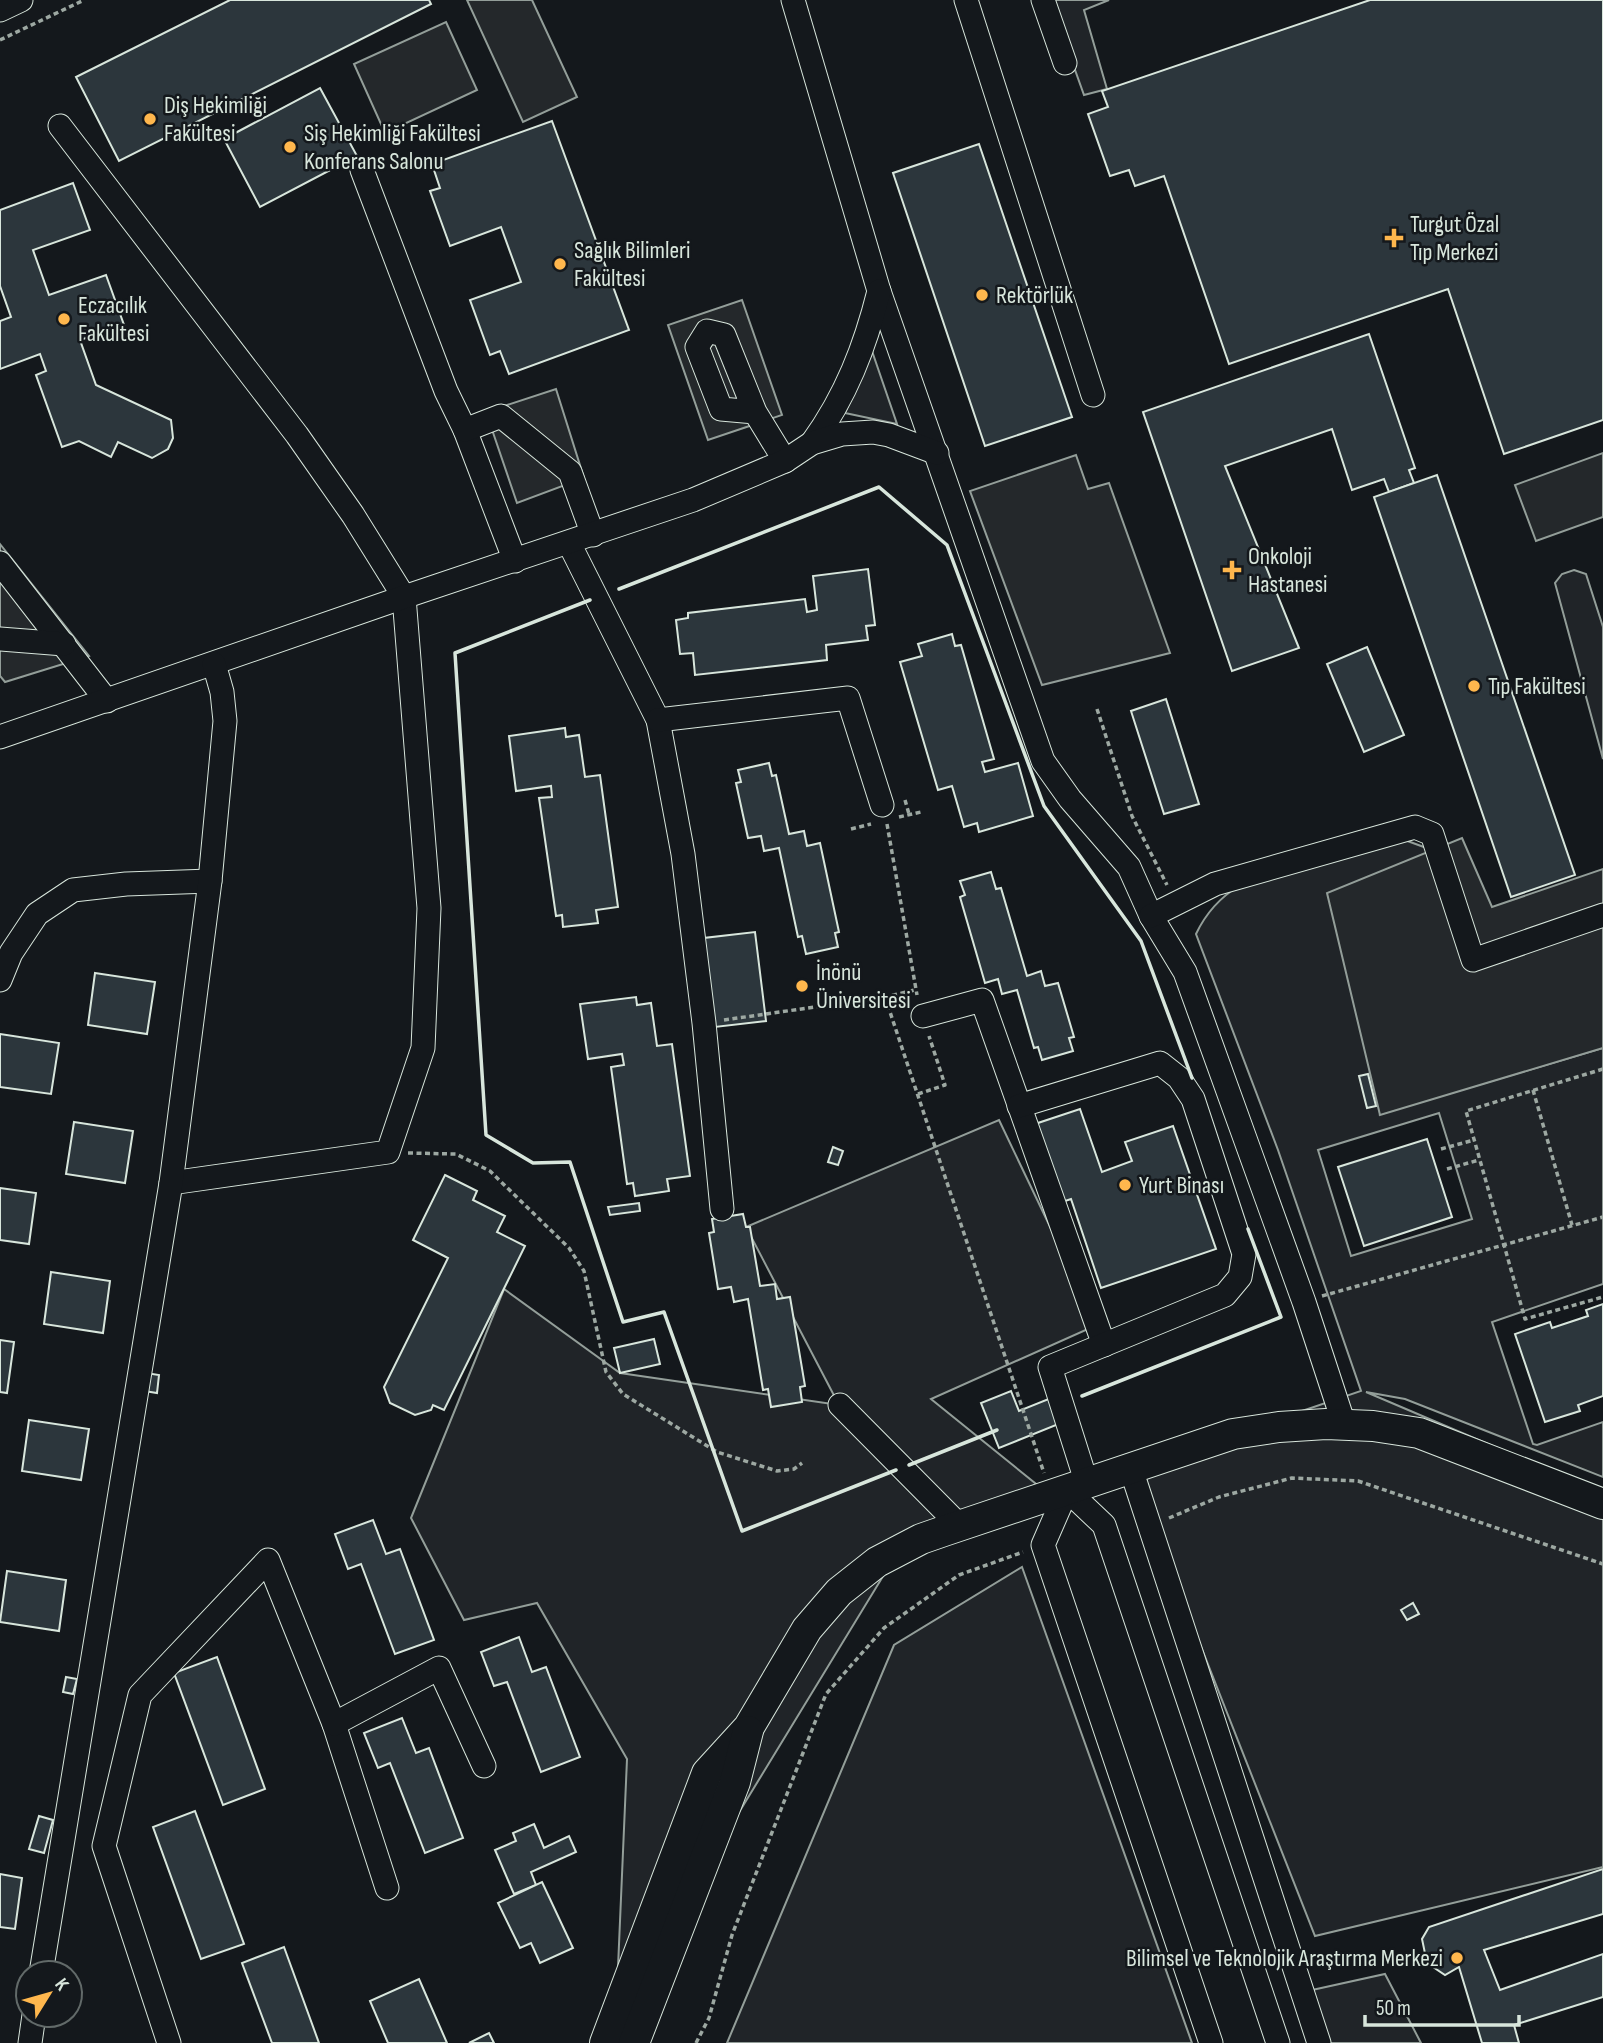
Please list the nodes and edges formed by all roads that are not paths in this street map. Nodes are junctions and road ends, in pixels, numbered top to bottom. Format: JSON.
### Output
{"nodes":[{"id":1,"x":22,"y":0,"type":"edge"},
{"id":2,"x":793,"y":0,"type":"edge"},
{"id":3,"x":966,"y":0,"type":"edge"},
{"id":4,"x":1043,"y":0,"type":"edge"},
{"id":5,"x":0,"y":10,"type":"edge"},
{"id":6,"x":1065,"y":62,"type":"dead end"},
{"id":7,"x":60,"y":126,"type":"dead end"},
{"id":8,"x":362,"y":170,"type":"dead end"},
{"id":9,"x":879,"y":291,"type":"junction"},
{"id":10,"x":1093,"y":395,"type":"dead end"},
{"id":11,"x":755,"y":412,"type":"dead end"},
{"id":12,"x":465,"y":430,"type":"junction"},
{"id":13,"x":812,"y":443,"type":"junction"},
{"id":14,"x":937,"y":453,"type":"junction"},
{"id":15,"x":785,"y":461,"type":"junction"},
{"id":16,"x":593,"y":535,"type":"junction"},
{"id":17,"x":569,"y":543,"type":"junction"},
{"id":18,"x":514,"y":561,"type":"junction"},
{"id":19,"x":0,"y":563,"type":"edge"},
{"id":20,"x":404,"y":597,"type":"junction"},
{"id":21,"x":0,"y":639,"type":"edge"},
{"id":22,"x":64,"y":644,"type":"junction"},
{"id":23,"x":214,"y":664,"type":"junction"},
{"id":24,"x":107,"y":701,"type":"junction"},
{"id":25,"x":658,"y":720,"type":"junction"},
{"id":26,"x":0,"y":737,"type":"edge"},
{"id":27,"x":882,"y":805,"type":"road end"},
{"id":28,"x":210,"y":881,"type":"junction"},
{"id":29,"x":1603,"y":915,"type":"edge"},
{"id":30,"x":1151,"y":916,"type":"junction"},
{"id":31,"x":0,"y":980,"type":"edge"},
{"id":32,"x":923,"y":1016,"type":"road end"},
{"id":33,"x":1019,"y":1105,"type":"junction"},
{"id":34,"x":171,"y":1183,"type":"junction"},
{"id":35,"x":722,"y":1209,"type":"dead end"},
{"id":36,"x":1104,"y":1345,"type":"junction"},
{"id":37,"x":840,"y":1405,"type":"dead end"},
{"id":38,"x":1344,"y":1424,"type":"junction"},
{"id":39,"x":1131,"y":1469,"type":"junction"},
{"id":40,"x":1069,"y":1490,"type":"junction"},
{"id":41,"x":1603,"y":1503,"type":"edge"},
{"id":42,"x":960,"y":1526,"type":"junction"},
{"id":43,"x":334,"y":1724,"type":"junction"},
{"id":44,"x":749,"y":1727,"type":"junction"},
{"id":45,"x":484,"y":1766,"type":"dead end"},
{"id":46,"x":387,"y":1888,"type":"dead end"},
{"id":47,"x":43,"y":1959,"type":"edge"},
{"id":48,"x":169,"y":2043,"type":"edge"},
{"id":49,"x":605,"y":2043,"type":"edge"},
{"id":50,"x":634,"y":2043,"type":"edge"},
{"id":51,"x":1211,"y":2043,"type":"edge"},
{"id":52,"x":1279,"y":2043,"type":"edge"},
{"id":53,"x":1319,"y":2043,"type":"edge"}],
"edges":[{"from":1,"to":5,"type":"street"},
{"from":2,"to":9,"type":"street"},
{"from":3,"to":10,"type":"street"},
{"from":4,"to":6,"type":"street"},
{"from":7,"to":20,"type":"street"},
{"from":8,"to":12,"type":"street"},
{"from":9,"to":13,"type":"street"},
{"from":9,"to":14,"type":"street"},
{"from":11,"to":15,"type":"street"},
{"from":12,"to":16,"type":"street"},
{"from":12,"to":18,"type":"street"},
{"from":13,"to":14,"type":"street"},
{"from":13,"to":15,"type":"street"},
{"from":14,"to":30,"type":"street"},
{"from":15,"to":16,"type":"street"},
{"from":16,"to":17,"type":"street"},
{"from":17,"to":18,"type":"street"},
{"from":17,"to":25,"type":"street"},
{"from":18,"to":20,"type":"street"},
{"from":19,"to":22,"type":"street"},
{"from":20,"to":23,"type":"street"},
{"from":20,"to":34,"type":"street"},
{"from":21,"to":22,"type":"street"},
{"from":22,"to":24,"type":"street"},
{"from":23,"to":24,"type":"street"},
{"from":23,"to":28,"type":"street"},
{"from":24,"to":26,"type":"street"},
{"from":25,"to":27,"type":"street"},
{"from":25,"to":35,"type":"street"},
{"from":28,"to":31,"type":"street"},
{"from":28,"to":34,"type":"street"},
{"from":29,"to":30,"type":"street"},
{"from":30,"to":38,"type":"street"},
{"from":32,"to":33,"type":"street"},
{"from":33,"to":36,"type":"street"},
{"from":33,"to":36,"type":"street"},
{"from":34,"to":47,"type":"street"},
{"from":36,"to":40,"type":"street"},
{"from":37,"to":42,"type":"street"},
{"from":38,"to":39,"type":"main road"},
{"from":38,"to":41,"type":"main road"},
{"from":39,"to":40,"type":"main road"},
{"from":39,"to":53,"type":"street"},
{"from":40,"to":42,"type":"main road"},
{"from":40,"to":51,"type":"street"},
{"from":40,"to":52,"type":"street"},
{"from":42,"to":44,"type":"main road"},
{"from":43,"to":45,"type":"street"},
{"from":43,"to":46,"type":"street"},
{"from":43,"to":48,"type":"street"},
{"from":44,"to":49,"type":"main road"},
{"from":44,"to":50,"type":"main road"}]}
